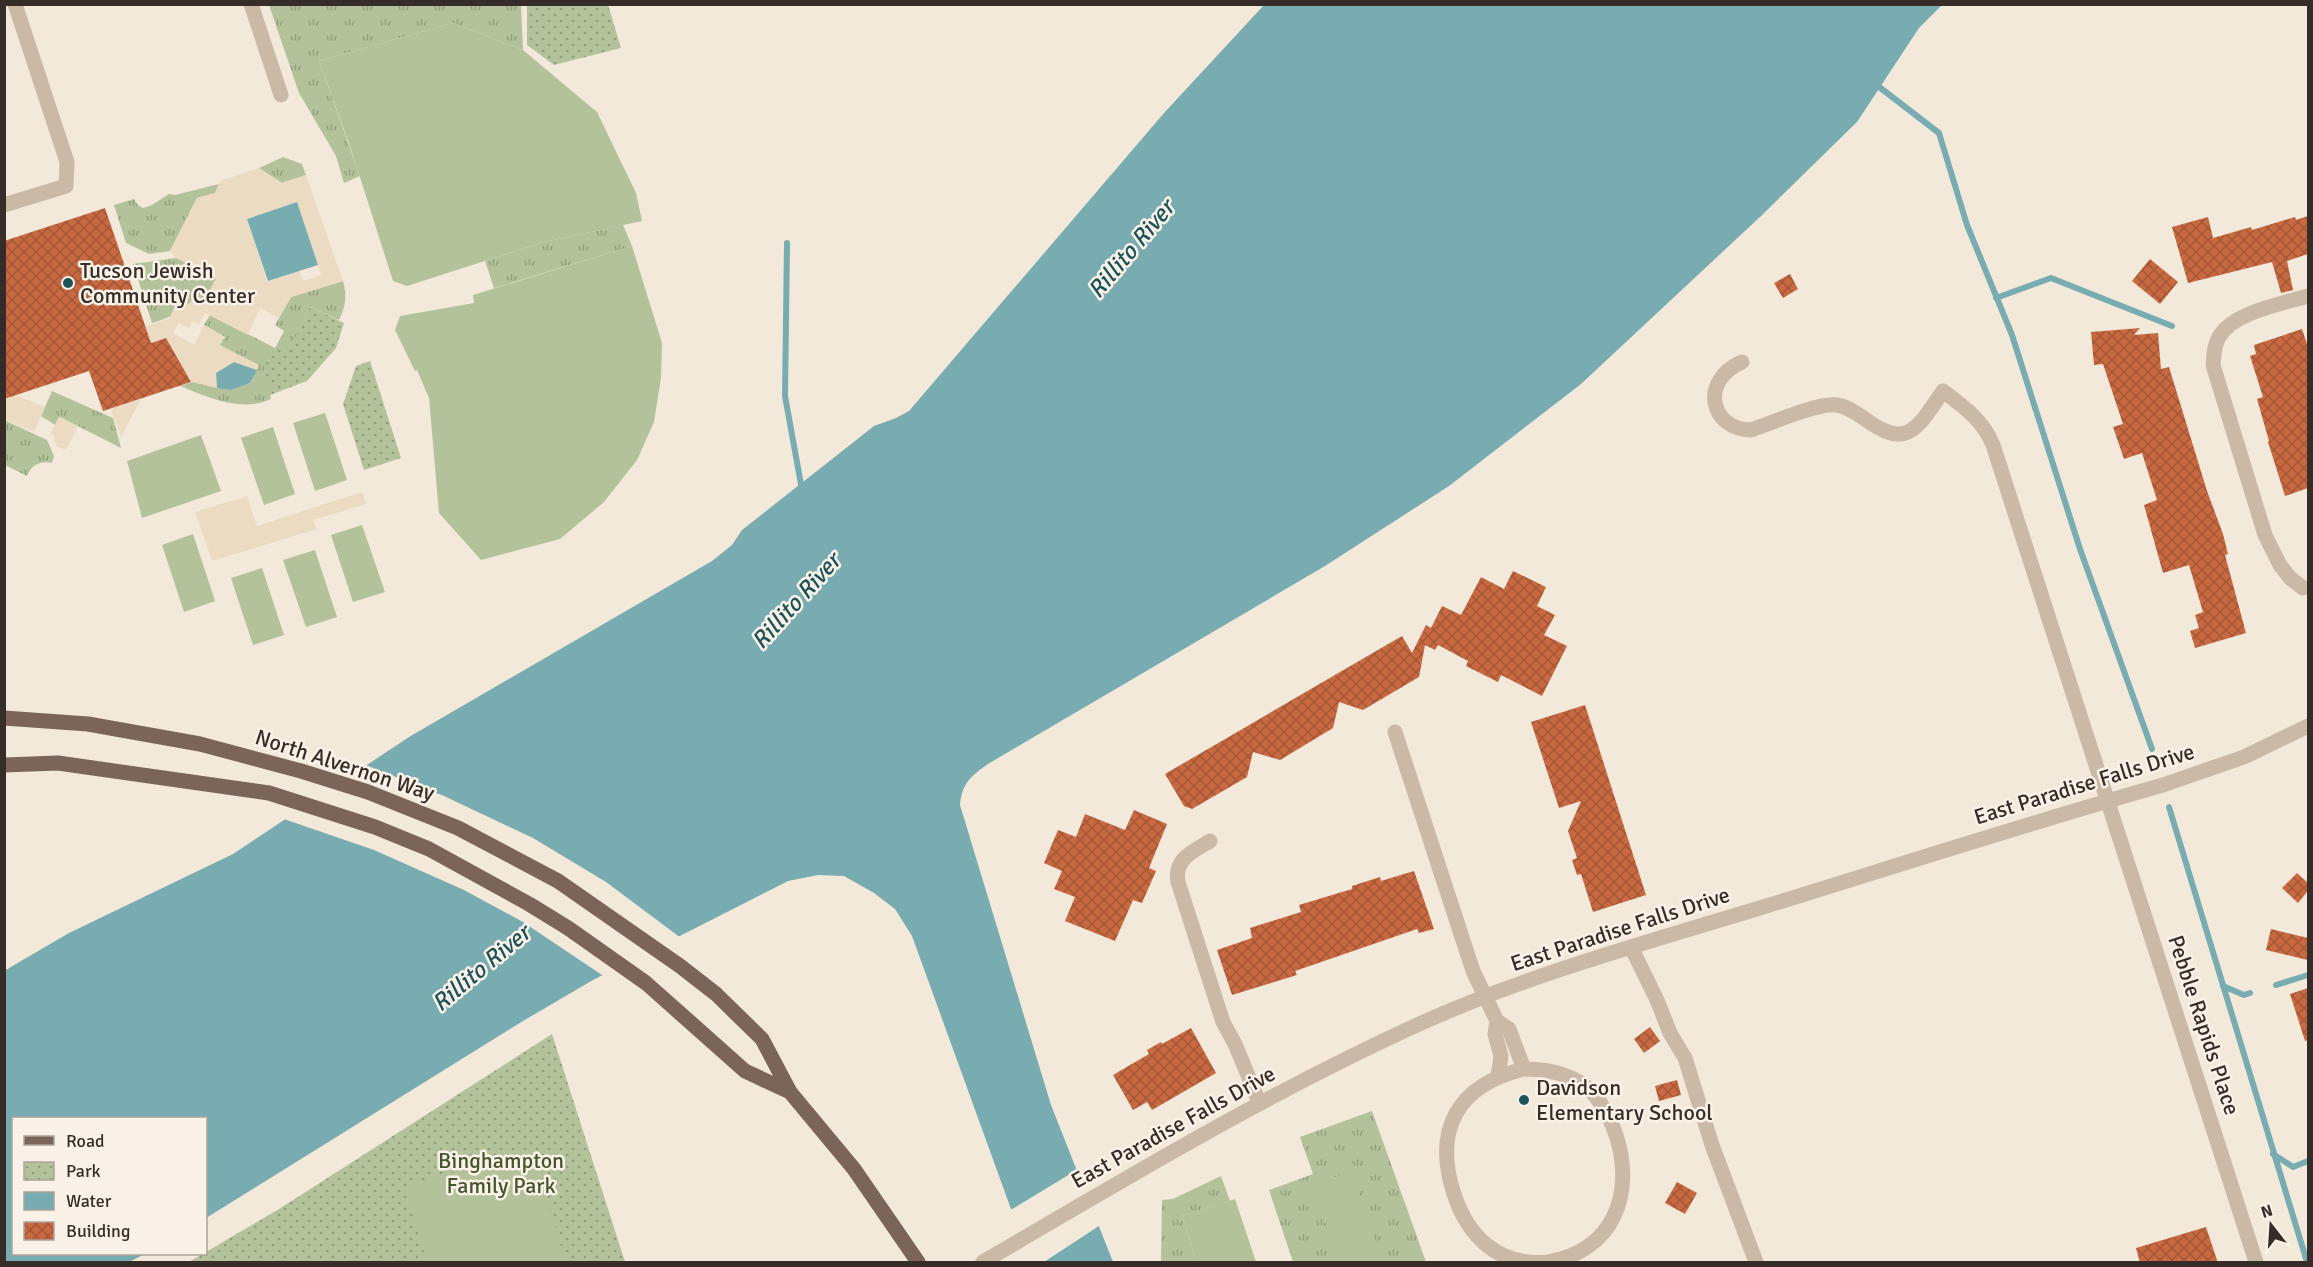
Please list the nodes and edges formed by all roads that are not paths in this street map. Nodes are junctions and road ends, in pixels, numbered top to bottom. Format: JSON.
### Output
{"nodes":[{"id":1,"x":15,"y":4,"type":"edge"},
{"id":2,"x":251,"y":4,"type":"edge"},
{"id":3,"x":281,"y":95,"type":"dead end"},
{"id":4,"x":4,"y":205,"type":"edge"},
{"id":5,"x":2308,"y":296,"type":"edge"},
{"id":6,"x":1742,"y":362,"type":"dead end"},
{"id":7,"x":2303,"y":588,"type":"dead end"},
{"id":8,"x":4,"y":718,"type":"edge"},
{"id":9,"x":2308,"y":726,"type":"edge"},
{"id":10,"x":1395,"y":732,"type":"dead end"},
{"id":11,"x":4,"y":765,"type":"edge"},
{"id":12,"x":2109,"y":801,"type":"junction"},
{"id":13,"x":1210,"y":842,"type":"dead end"},
{"id":14,"x":1631,"y":947,"type":"junction"},
{"id":15,"x":1485,"y":998,"type":"junction"},
{"id":16,"x":1497,"y":1021,"type":"junction"},
{"id":17,"x":1524,"y":1069,"type":"junction"},
{"id":18,"x":1498,"y":1077,"type":"junction"},
{"id":19,"x":790,"y":1092,"type":"junction"},
{"id":20,"x":1259,"y":1102,"type":"junction"},
{"id":21,"x":918,"y":1263,"type":"edge"},
{"id":22,"x":983,"y":1263,"type":"edge"},
{"id":23,"x":1531,"y":1263,"type":"edge"},
{"id":24,"x":1756,"y":1263,"type":"edge"},
{"id":25,"x":2256,"y":1263,"type":"edge"}],
"edges":[{"from":1,"to":4,"type":"street"},
{"from":2,"to":3,"type":"street"},
{"from":5,"to":7,"type":"street"},
{"from":6,"to":12,"type":"street","name":"Pebble Rapids Place"},
{"from":8,"to":19,"type":"main road","name":"North Alvernon Way"},
{"from":9,"to":12,"type":"street","name":"East Paradise Falls Drive"},
{"from":10,"to":15,"type":"street"},
{"from":11,"to":19,"type":"main road","name":"North Alvernon Way"},
{"from":12,"to":14,"type":"street","name":"East Paradise Falls Drive"},
{"from":12,"to":25,"type":"street","name":"Pebble Rapids Place"},
{"from":13,"to":20,"type":"street"},
{"from":14,"to":15,"type":"street","name":"East Paradise Falls Drive"},
{"from":14,"to":24,"type":"street"},
{"from":15,"to":16,"type":"street"},
{"from":15,"to":20,"type":"street","name":"East Paradise Falls Drive"},
{"from":16,"to":17,"type":"street"},
{"from":16,"to":18,"type":"street"},
{"from":17,"to":18,"type":"street"},
{"from":17,"to":23,"type":"street"},
{"from":18,"to":23,"type":"street"},
{"from":19,"to":21,"type":"main road","name":"North Alvernon Way"},
{"from":20,"to":22,"type":"street","name":"East Paradise Falls Drive"}]}
